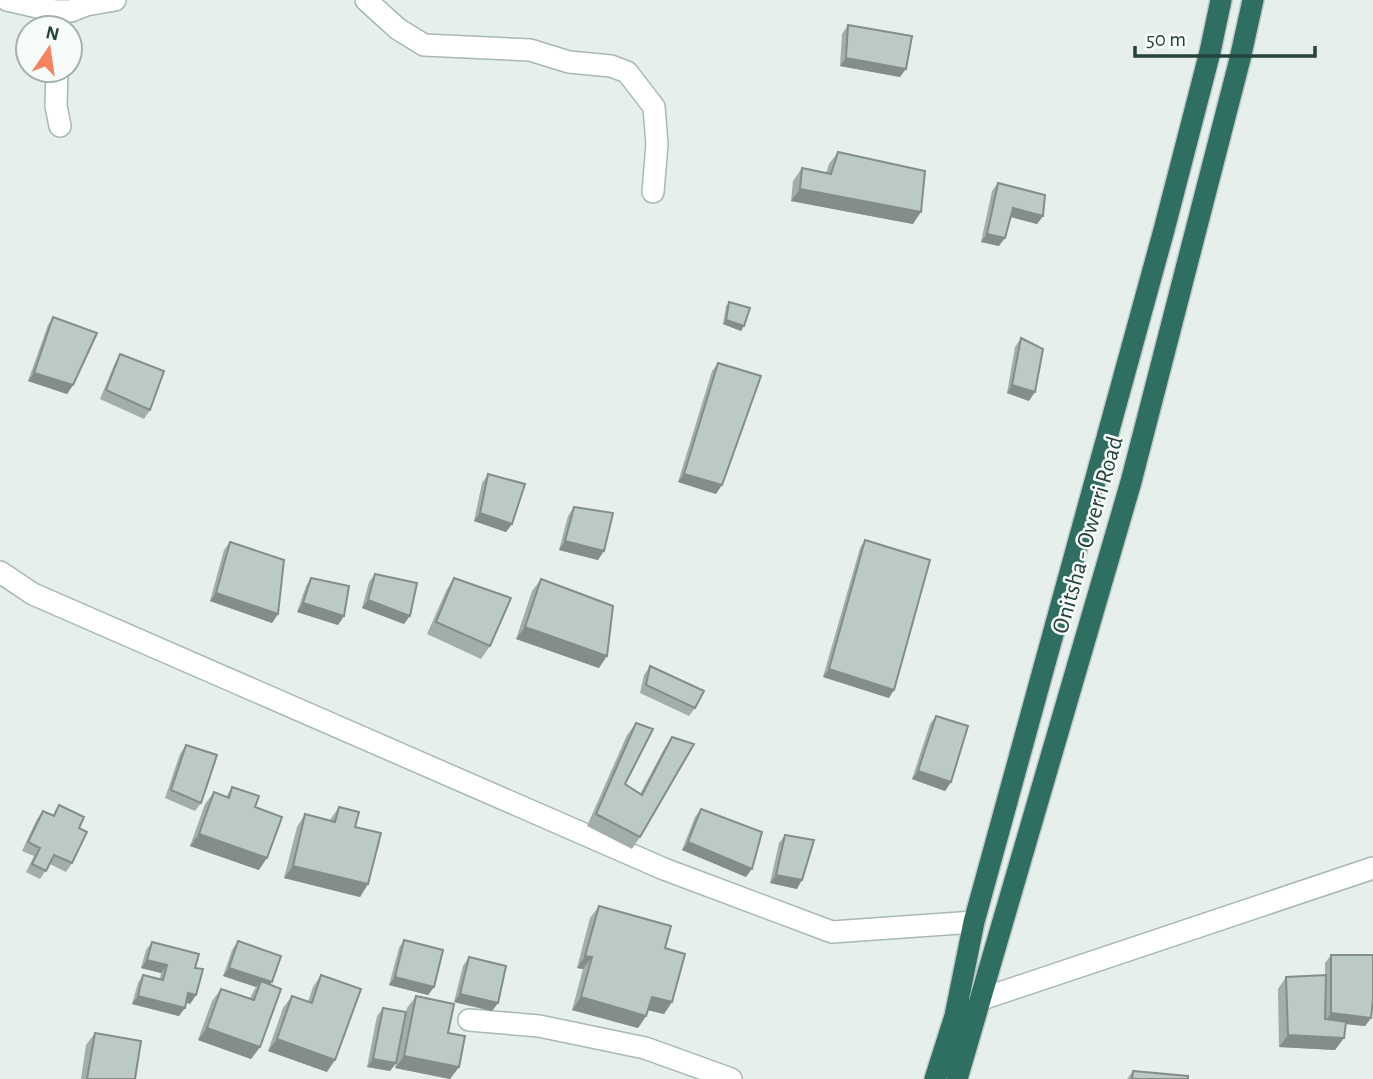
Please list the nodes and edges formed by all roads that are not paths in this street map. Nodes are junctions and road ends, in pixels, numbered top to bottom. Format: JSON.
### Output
{"nodes":[{"id":1,"x":7,"y":0,"type":"edge"},
{"id":2,"x":115,"y":0,"type":"edge"},
{"id":3,"x":366,"y":0,"type":"edge"},
{"id":4,"x":1221,"y":0,"type":"edge"},
{"id":5,"x":1253,"y":0,"type":"edge"},
{"id":6,"x":42,"y":14,"type":"edge"},
{"id":7,"x":65,"y":14,"type":"edge"},
{"id":8,"x":57,"y":84,"type":"edge"},
{"id":9,"x":60,"y":126,"type":"dead end"},
{"id":10,"x":653,"y":192,"type":"dead end"},
{"id":11,"x":0,"y":572,"type":"edge"},
{"id":12,"x":1373,"y":868,"type":"edge"},
{"id":13,"x":974,"y":922,"type":"junction"},
{"id":14,"x":979,"y":1000,"type":"junction"},
{"id":15,"x":469,"y":1020,"type":"dead end"},
{"id":16,"x":731,"y":1079,"type":"edge"},
{"id":17,"x":935,"y":1079,"type":"edge"},
{"id":18,"x":957,"y":1079,"type":"edge"}],
"edges":[{"from":1,"to":6,"type":"street"},
{"from":2,"to":7,"type":"street"},
{"from":3,"to":10,"type":"street"},
{"from":4,"to":13,"type":"highway","name":"Onitsha - Owerri Road"},
{"from":5,"to":14,"type":"highway","name":"Onitsha - Owerri Road"},
{"from":8,"to":9,"type":"street"},
{"from":11,"to":13,"type":"street"},
{"from":12,"to":14,"type":"street"},
{"from":13,"to":17,"type":"highway","name":"Onitsha - Owerri Road"},
{"from":14,"to":18,"type":"highway","name":"Onitsha - Owerri Road"},
{"from":15,"to":16,"type":"street"}]}
